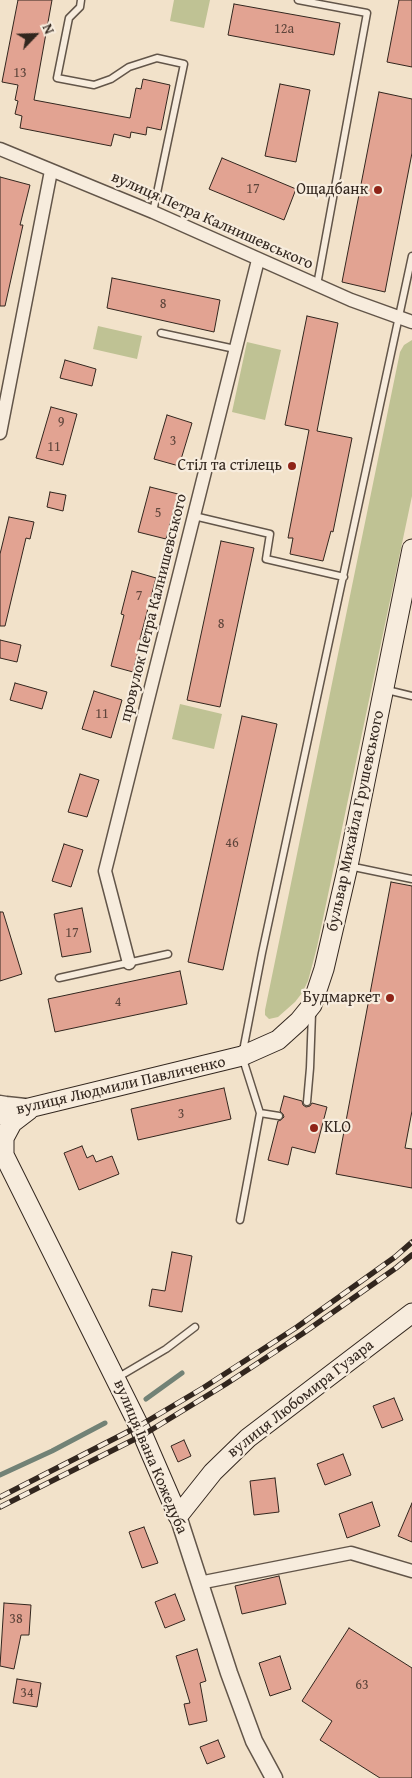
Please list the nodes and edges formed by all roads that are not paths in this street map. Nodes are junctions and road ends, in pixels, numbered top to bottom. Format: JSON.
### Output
{"nodes":[{"id":1,"x":82,"y":0,"type":"edge"},
{"id":2,"x":298,"y":0,"type":"edge"},
{"id":3,"x":0,"y":149,"type":"edge"},
{"id":4,"x":52,"y":171,"type":"junction"},
{"id":5,"x":153,"y":212,"type":"junction"},
{"id":6,"x":412,"y":256,"type":"edge"},
{"id":7,"x":258,"y":260,"type":"junction"},
{"id":8,"x":317,"y":285,"type":"junction"},
{"id":9,"x":406,"y":320,"type":"edge"},
{"id":10,"x":160,"y":333,"type":"dead end"},
{"id":11,"x":235,"y":349,"type":"junction"},
{"id":12,"x":0,"y":433,"type":"edge"},
{"id":13,"x":194,"y":516,"type":"junction"},
{"id":14,"x":412,"y":549,"type":"edge"},
{"id":15,"x":344,"y":577,"type":"junction"},
{"id":16,"x":383,"y":689,"type":"junction"},
{"id":17,"x":412,"y":696,"type":"edge"},
{"id":18,"x":348,"y":866,"type":"junction"},
{"id":19,"x":412,"y":879,"type":"edge"},
{"id":20,"x":168,"y":954,"type":"dead end"},
{"id":21,"x":129,"y":963,"type":"junction"},
{"id":22,"x":59,"y":978,"type":"dead end"},
{"id":23,"x":312,"y":1005,"type":"junction"},
{"id":24,"x":242,"y":1056,"type":"junction"},
{"id":25,"x":307,"y":1102,"type":"dead end"},
{"id":26,"x":0,"y":1104,"type":"edge"},
{"id":27,"x":32,"y":1107,"type":"junction"},
{"id":28,"x":260,"y":1113,"type":"junction"},
{"id":29,"x":0,"y":1115,"type":"edge"},
{"id":30,"x":279,"y":1116,"type":"dead end"},
{"id":31,"x":1,"y":1151,"type":"edge"},
{"id":32,"x":240,"y":1220,"type":"dead end"},
{"id":33,"x":412,"y":1313,"type":"edge"},
{"id":34,"x":195,"y":1327,"type":"dead end"},
{"id":35,"x":116,"y":1378,"type":"junction"},
{"id":36,"x":178,"y":1516,"type":"junction"},
{"id":37,"x":412,"y":1571,"type":"edge"},
{"id":38,"x":199,"y":1583,"type":"junction"},
{"id":39,"x":274,"y":1778,"type":"edge"}],
"edges":[{"from":1,"to":5,"type":"lane"},
{"from":2,"to":8,"type":"lane"},
{"from":3,"to":4,"type":"street","name":"вулиця Петра Калнишевського"},
{"from":4,"to":5,"type":"street","name":"вулиця Петра Калнишевського"},
{"from":4,"to":12,"type":"street"},
{"from":5,"to":7,"type":"street","name":"вулиця Петра Калнишевського"},
{"from":6,"to":9,"type":"lane"},
{"from":7,"to":8,"type":"street","name":"вулиця Петра Калнишевського"},
{"from":7,"to":11,"type":"street","name":"провулок Петра Калнишевського"},
{"from":8,"to":9,"type":"street","name":"вулиця Петра Калнишевського"},
{"from":9,"to":15,"type":"lane"},
{"from":10,"to":11,"type":"lane"},
{"from":11,"to":13,"type":"street","name":"провулок Петра Калнишевського"},
{"from":13,"to":15,"type":"lane"},
{"from":13,"to":21,"type":"street","name":"провулок Петра Калнишевського"},
{"from":14,"to":16,"type":"main road","name":"бульвар Михайла Грушевського"},
{"from":15,"to":24,"type":"lane"},
{"from":16,"to":17,"type":"lane"},
{"from":16,"to":18,"type":"main road","name":"бульвар Михайла Грушевського"},
{"from":18,"to":19,"type":"lane"},
{"from":18,"to":23,"type":"main road","name":"бульвар Михайла Грушевського"},
{"from":20,"to":21,"type":"lane"},
{"from":21,"to":22,"type":"lane"},
{"from":23,"to":24,"type":"main road","name":"бульвар Михайла Грушевського"},
{"from":23,"to":25,"type":"lane"},
{"from":24,"to":27,"type":"main road","name":"вулиця Людмили Павличенко"},
{"from":24,"to":28,"type":"lane"},
{"from":26,"to":27,"type":"street"},
{"from":27,"to":29,"type":"main road","name":"вулиця Людмили Павличенко"},
{"from":27,"to":31,"type":"main road"},
{"from":28,"to":30,"type":"lane"},
{"from":28,"to":32,"type":"lane"},
{"from":31,"to":35,"type":"main road","name":"вулиця Івана Кожедуба"},
{"from":33,"to":36,"type":"main road","name":"вулиця Любомира Гузара"},
{"from":34,"to":35,"type":"lane"},
{"from":35,"to":36,"type":"main road","name":"вулиця Івана Кожедуба"},
{"from":36,"to":38,"type":"street","name":"вулиця Івана Кожедуба"},
{"from":37,"to":38,"type":"street"},
{"from":38,"to":39,"type":"street","name":"вулиця Івана Кожедуба"}]}
